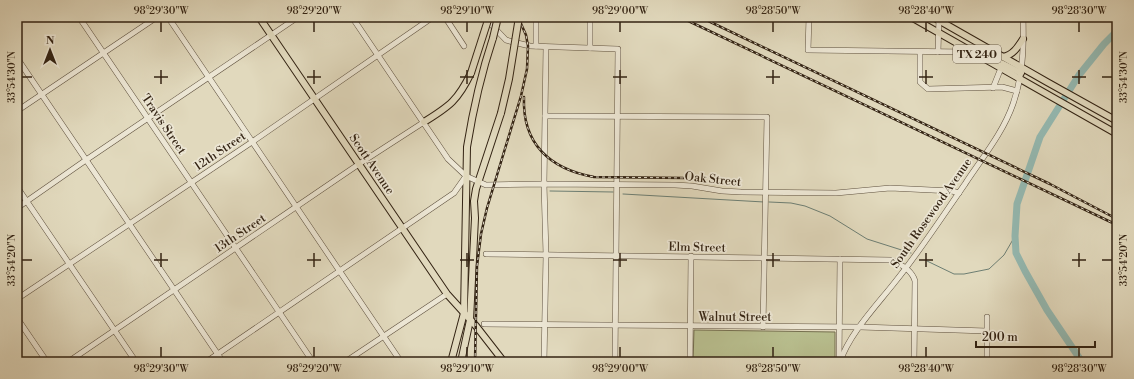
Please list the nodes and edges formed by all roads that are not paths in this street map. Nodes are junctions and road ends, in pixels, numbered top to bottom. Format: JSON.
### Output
{"nodes":[{"id":1,"x":79,"y":17,"type":"edge"},
{"id":2,"x":157,"y":17,"type":"edge"},
{"id":3,"x":168,"y":17,"type":"edge"},
{"id":4,"x":259,"y":17,"type":"edge"},
{"id":5,"x":298,"y":17,"type":"edge"},
{"id":6,"x":352,"y":17,"type":"edge"},
{"id":7,"x":433,"y":17,"type":"edge"},
{"id":8,"x":445,"y":17,"type":"edge"},
{"id":9,"x":484,"y":17,"type":"edge"},
{"id":10,"x":489,"y":17,"type":"edge"},
{"id":11,"x":498,"y":17,"type":"edge"},
{"id":12,"x":519,"y":17,"type":"edge"},
{"id":13,"x":536,"y":17,"type":"edge"},
{"id":14,"x":590,"y":17,"type":"edge"},
{"id":15,"x":810,"y":17,"type":"edge"},
{"id":16,"x":911,"y":17,"type":"edge"},
{"id":17,"x":933,"y":17,"type":"edge"},
{"id":18,"x":1023,"y":17,"type":"edge"},
{"id":19,"x":939,"y":19,"type":"edge"},
{"id":20,"x":938,"y":32,"type":"junction"},
{"id":21,"x":271,"y":35,"type":"junction"},
{"id":22,"x":1023,"y":39,"type":"junction"},
{"id":23,"x":464,"y":46,"type":"dead end"},
{"id":24,"x":536,"y":46,"type":"junction"},
{"id":25,"x":546,"y":47,"type":"junction"},
{"id":26,"x":590,"y":48,"type":"junction"},
{"id":27,"x":972,"y":51,"type":"junction"},
{"id":28,"x":920,"y":52,"type":"junction"},
{"id":29,"x":938,"y":52,"type":"junction"},
{"id":30,"x":104,"y":53,"type":"junction"},
{"id":31,"x":378,"y":55,"type":"junction"},
{"id":32,"x":1003,"y":57,"type":"junction"},
{"id":33,"x":17,"y":58,"type":"edge"},
{"id":34,"x":1001,"y":68,"type":"junction"},
{"id":35,"x":1021,"y":73,"type":"junction"},
{"id":36,"x":208,"y":77,"type":"junction"},
{"id":37,"x":993,"y":88,"type":"junction"},
{"id":38,"x":1017,"y":91,"type":"junction"},
{"id":39,"x":42,"y":94,"type":"junction"},
{"id":40,"x":314,"y":98,"type":"junction"},
{"id":41,"x":17,"y":111,"type":"edge"},
{"id":42,"x":545,"y":116,"type":"junction"},
{"id":43,"x":617,"y":116,"type":"junction"},
{"id":44,"x":148,"y":118,"type":"junction"},
{"id":45,"x":1117,"y":121,"type":"edge"},
{"id":46,"x":424,"y":122,"type":"junction"},
{"id":47,"x":1117,"y":134,"type":"edge"},
{"id":48,"x":252,"y":142,"type":"junction"},
{"id":49,"x":86,"y":160,"type":"junction"},
{"id":50,"x":358,"y":164,"type":"junction"},
{"id":51,"x":466,"y":176,"type":"junction"},
{"id":52,"x":479,"y":182,"type":"junction"},
{"id":53,"x":191,"y":183,"type":"junction"},
{"id":54,"x":544,"y":184,"type":"junction"},
{"id":55,"x":617,"y":184,"type":"junction"},
{"id":56,"x":17,"y":187,"type":"edge"},
{"id":57,"x":766,"y":192,"type":"junction"},
{"id":58,"x":959,"y":192,"type":"junction"},
{"id":59,"x":27,"y":201,"type":"junction"},
{"id":60,"x":296,"y":207,"type":"junction"},
{"id":61,"x":17,"y":208,"type":"edge"},
{"id":62,"x":130,"y":224,"type":"junction"},
{"id":63,"x":402,"y":229,"type":"junction"},
{"id":64,"x":235,"y":248,"type":"junction"},
{"id":65,"x":486,"y":254,"type":"dead end"},
{"id":66,"x":546,"y":255,"type":"junction"},
{"id":67,"x":616,"y":256,"type":"junction"},
{"id":68,"x":691,"y":256,"type":"junction"},
{"id":69,"x":765,"y":258,"type":"junction"},
{"id":70,"x":840,"y":259,"type":"junction"},
{"id":71,"x":69,"y":263,"type":"junction"},
{"id":72,"x":906,"y":268,"type":"junction"},
{"id":73,"x":340,"y":271,"type":"junction"},
{"id":74,"x":174,"y":289,"type":"junction"},
{"id":75,"x":447,"y":294,"type":"junction"},
{"id":76,"x":17,"y":299,"type":"edge"},
{"id":77,"x":279,"y":313,"type":"junction"},
{"id":78,"x":464,"y":313,"type":"junction"},
{"id":79,"x":987,"y":317,"type":"dead end"},
{"id":80,"x":17,"y":318,"type":"edge"},
{"id":81,"x":470,"y":320,"type":"junction"},
{"id":82,"x":484,"y":324,"type":"dead end"},
{"id":83,"x":544,"y":325,"type":"junction"},
{"id":84,"x":616,"y":326,"type":"junction"},
{"id":85,"x":691,"y":327,"type":"junction"},
{"id":86,"x":763,"y":327,"type":"junction"},
{"id":87,"x":860,"y":327,"type":"junction"},
{"id":88,"x":839,"y":328,"type":"junction"},
{"id":89,"x":914,"y":329,"type":"junction"},
{"id":90,"x":114,"y":330,"type":"junction"},
{"id":91,"x":987,"y":331,"type":"junction"},
{"id":92,"x":384,"y":336,"type":"junction"},
{"id":93,"x":218,"y":354,"type":"junction"},
{"id":94,"x":47,"y":362,"type":"edge"},
{"id":95,"x":68,"y":362,"type":"edge"},
{"id":96,"x":136,"y":362,"type":"edge"},
{"id":97,"x":206,"y":362,"type":"edge"},
{"id":98,"x":223,"y":362,"type":"edge"},
{"id":99,"x":313,"y":362,"type":"edge"},
{"id":100,"x":345,"y":362,"type":"edge"},
{"id":101,"x":401,"y":362,"type":"edge"},
{"id":102,"x":451,"y":362,"type":"edge"},
{"id":103,"x":461,"y":362,"type":"edge"},
{"id":104,"x":504,"y":362,"type":"edge"},
{"id":105,"x":544,"y":362,"type":"edge"},
{"id":106,"x":615,"y":362,"type":"edge"},
{"id":107,"x":690,"y":362,"type":"edge"},
{"id":108,"x":840,"y":362,"type":"edge"},
{"id":109,"x":914,"y":362,"type":"edge"},
{"id":110,"x":987,"y":362,"type":"edge"}],
"edges":[{"from":1,"to":30,"type":"street","name":"Travis Street"},
{"from":2,"to":30,"type":"street"},
{"from":3,"to":36,"type":"street"},
{"from":4,"to":21,"type":"main road","name":"Scott Avenue"},
{"from":5,"to":21,"type":"street"},
{"from":6,"to":31,"type":"street","name":"Oak Street"},
{"from":7,"to":31,"type":"street","name":"12th Street"},
{"from":8,"to":23,"type":"street"},
{"from":9,"to":24,"type":"street"},
{"from":10,"to":46,"type":"main road","bridge":true},
{"from":11,"to":51,"type":"main road","bridge":true},
{"from":12,"to":52,"type":"main road","bridge":true},
{"from":13,"to":24,"type":"street"},
{"from":14,"to":26,"type":"street"},
{"from":15,"to":28,"type":"street"},
{"from":16,"to":20,"type":"main road","number":"TX 240"},
{"from":17,"to":19,"type":"main road","number":"TX 240"},
{"from":18,"to":22,"type":"street","name":"South Rosewood Avenue"},
{"from":19,"to":20,"type":"street"},
{"from":19,"to":32,"type":"main road","number":"TX 240"},
{"from":20,"to":27,"type":"main road","number":"TX 240"},
{"from":20,"to":29,"type":"street"},
{"from":21,"to":36,"type":"street"},
{"from":21,"to":40,"type":"main road","name":"Scott Avenue"},
{"from":22,"to":32,"type":"main road"},
{"from":22,"to":35,"type":"street","name":"South Rosewood Avenue"},
{"from":24,"to":25,"type":"street"},
{"from":25,"to":26,"type":"street"},
{"from":25,"to":42,"type":"street"},
{"from":26,"to":43,"type":"street"},
{"from":27,"to":29,"type":"street"},
{"from":27,"to":34,"type":"main road","number":"TX 240"},
{"from":27,"to":35,"type":"main road"},
{"from":28,"to":29,"type":"street"},
{"from":28,"to":37,"type":"street"},
{"from":30,"to":39,"type":"street"},
{"from":30,"to":44,"type":"street","name":"Travis Street"},
{"from":31,"to":40,"type":"street","name":"12th Street"},
{"from":31,"to":46,"type":"street","name":"Oak Street"},
{"from":32,"to":35,"type":"main road","number":"TX 240"},
{"from":33,"to":39,"type":"street"},
{"from":34,"to":35,"type":"main road","number":"TX 240"},
{"from":34,"to":37,"type":"street"},
{"from":35,"to":38,"type":"street","name":"South Rosewood Avenue"},
{"from":35,"to":45,"type":"main road","number":"TX 240"},
{"from":35,"to":47,"type":"main road","number":"TX 240"},
{"from":36,"to":44,"type":"street"},
{"from":36,"to":48,"type":"street"},
{"from":37,"to":38,"type":"street"},
{"from":38,"to":58,"type":"street","name":"South Rosewood Avenue"},
{"from":39,"to":41,"type":"street"},
{"from":39,"to":49,"type":"street"},
{"from":40,"to":48,"type":"street","name":"12th Street"},
{"from":40,"to":50,"type":"main road","name":"Scott Avenue"},
{"from":42,"to":43,"type":"street"},
{"from":42,"to":54,"type":"street"},
{"from":43,"to":55,"type":"street"},
{"from":43,"to":57,"type":"street"},
{"from":44,"to":49,"type":"street"},
{"from":44,"to":53,"type":"street","name":"Travis Street"},
{"from":46,"to":50,"type":"street","name":"13th Street"},
{"from":46,"to":51,"type":"street","name":"Oak Street"},
{"from":48,"to":53,"type":"street","name":"12th Street"},
{"from":48,"to":60,"type":"street"},
{"from":49,"to":59,"type":"street"},
{"from":49,"to":62,"type":"street"},
{"from":50,"to":60,"type":"street","name":"13th Street"},
{"from":50,"to":63,"type":"main road","name":"Scott Avenue"},
{"from":51,"to":52,"type":"street","name":"Oak Street"},
{"from":51,"to":63,"type":"street"},
{"from":51,"to":78,"type":"main road"},
{"from":52,"to":54,"type":"street","name":"Oak Street"},
{"from":52,"to":81,"type":"main road"},
{"from":53,"to":62,"type":"street","name":"12th Street"},
{"from":53,"to":64,"type":"street","name":"Travis Street"},
{"from":54,"to":55,"type":"street","name":"Oak Street"},
{"from":54,"to":66,"type":"street"},
{"from":55,"to":57,"type":"street","name":"Oak Street"},
{"from":55,"to":67,"type":"street"},
{"from":56,"to":59,"type":"street"},
{"from":57,"to":58,"type":"street","name":"Oak Street"},
{"from":57,"to":69,"type":"street"},
{"from":58,"to":72,"type":"street","name":"South Rosewood Avenue"},
{"from":59,"to":61,"type":"street"},
{"from":59,"to":71,"type":"street"},
{"from":60,"to":64,"type":"street","name":"13th Street"},
{"from":60,"to":73,"type":"street"},
{"from":62,"to":71,"type":"street","name":"12th Street"},
{"from":62,"to":74,"type":"street"},
{"from":63,"to":73,"type":"street"},
{"from":63,"to":75,"type":"main road","name":"Scott Avenue"},
{"from":64,"to":74,"type":"street","name":"13th Street"},
{"from":64,"to":77,"type":"street","name":"Travis Street"},
{"from":65,"to":66,"type":"street","name":"Elm Street"},
{"from":66,"to":67,"type":"street","name":"Elm Street"},
{"from":66,"to":83,"type":"street"},
{"from":67,"to":68,"type":"street","name":"Elm Street"},
{"from":67,"to":84,"type":"street"},
{"from":68,"to":69,"type":"street","name":"Elm Street"},
{"from":68,"to":85,"type":"street"},
{"from":69,"to":70,"type":"street","name":"Elm Street"},
{"from":69,"to":86,"type":"street"},
{"from":70,"to":72,"type":"street","name":"Elm Street"},
{"from":70,"to":88,"type":"street"},
{"from":71,"to":76,"type":"street","name":"12th Street"},
{"from":71,"to":90,"type":"street"},
{"from":72,"to":87,"type":"street","name":"South Rosewood Avenue"},
{"from":72,"to":89,"type":"street"},
{"from":73,"to":77,"type":"street"},
{"from":73,"to":92,"type":"street"},
{"from":74,"to":90,"type":"street","name":"13th Street"},
{"from":74,"to":93,"type":"street"},
{"from":75,"to":78,"type":"main road","name":"Scott Avenue"},
{"from":75,"to":92,"type":"street"},
{"from":77,"to":93,"type":"street"},
{"from":77,"to":99,"type":"street","name":"Travis Street"},
{"from":78,"to":81,"type":"main road","name":"Scott Avenue"},
{"from":78,"to":102,"type":"main road"},
{"from":79,"to":91,"type":"street"},
{"from":80,"to":94,"type":"street"},
{"from":81,"to":103,"type":"main road"},
{"from":81,"to":104,"type":"main road","name":"Scott Avenue"},
{"from":82,"to":83,"type":"street","name":"Walnut Street"},
{"from":83,"to":84,"type":"street","name":"Walnut Street"},
{"from":83,"to":105,"type":"street"},
{"from":84,"to":85,"type":"street","name":"Walnut Street"},
{"from":84,"to":106,"type":"street"},
{"from":85,"to":86,"type":"street","name":"Walnut Street"},
{"from":85,"to":107,"type":"street"},
{"from":86,"to":88,"type":"street","name":"Walnut Street"},
{"from":87,"to":88,"type":"street","name":"Walnut Street"},
{"from":87,"to":89,"type":"street","name":"Walnut Street"},
{"from":87,"to":108,"type":"street","name":"South Rosewood Avenue"},
{"from":88,"to":108,"type":"street"},
{"from":89,"to":91,"type":"street","name":"Walnut Street"},
{"from":89,"to":109,"type":"street"},
{"from":90,"to":95,"type":"street","name":"13th Street"},
{"from":90,"to":96,"type":"street"},
{"from":91,"to":110,"type":"street"},
{"from":92,"to":100,"type":"street"},
{"from":92,"to":101,"type":"street"},
{"from":93,"to":97,"type":"street"},
{"from":93,"to":98,"type":"street"}]}
